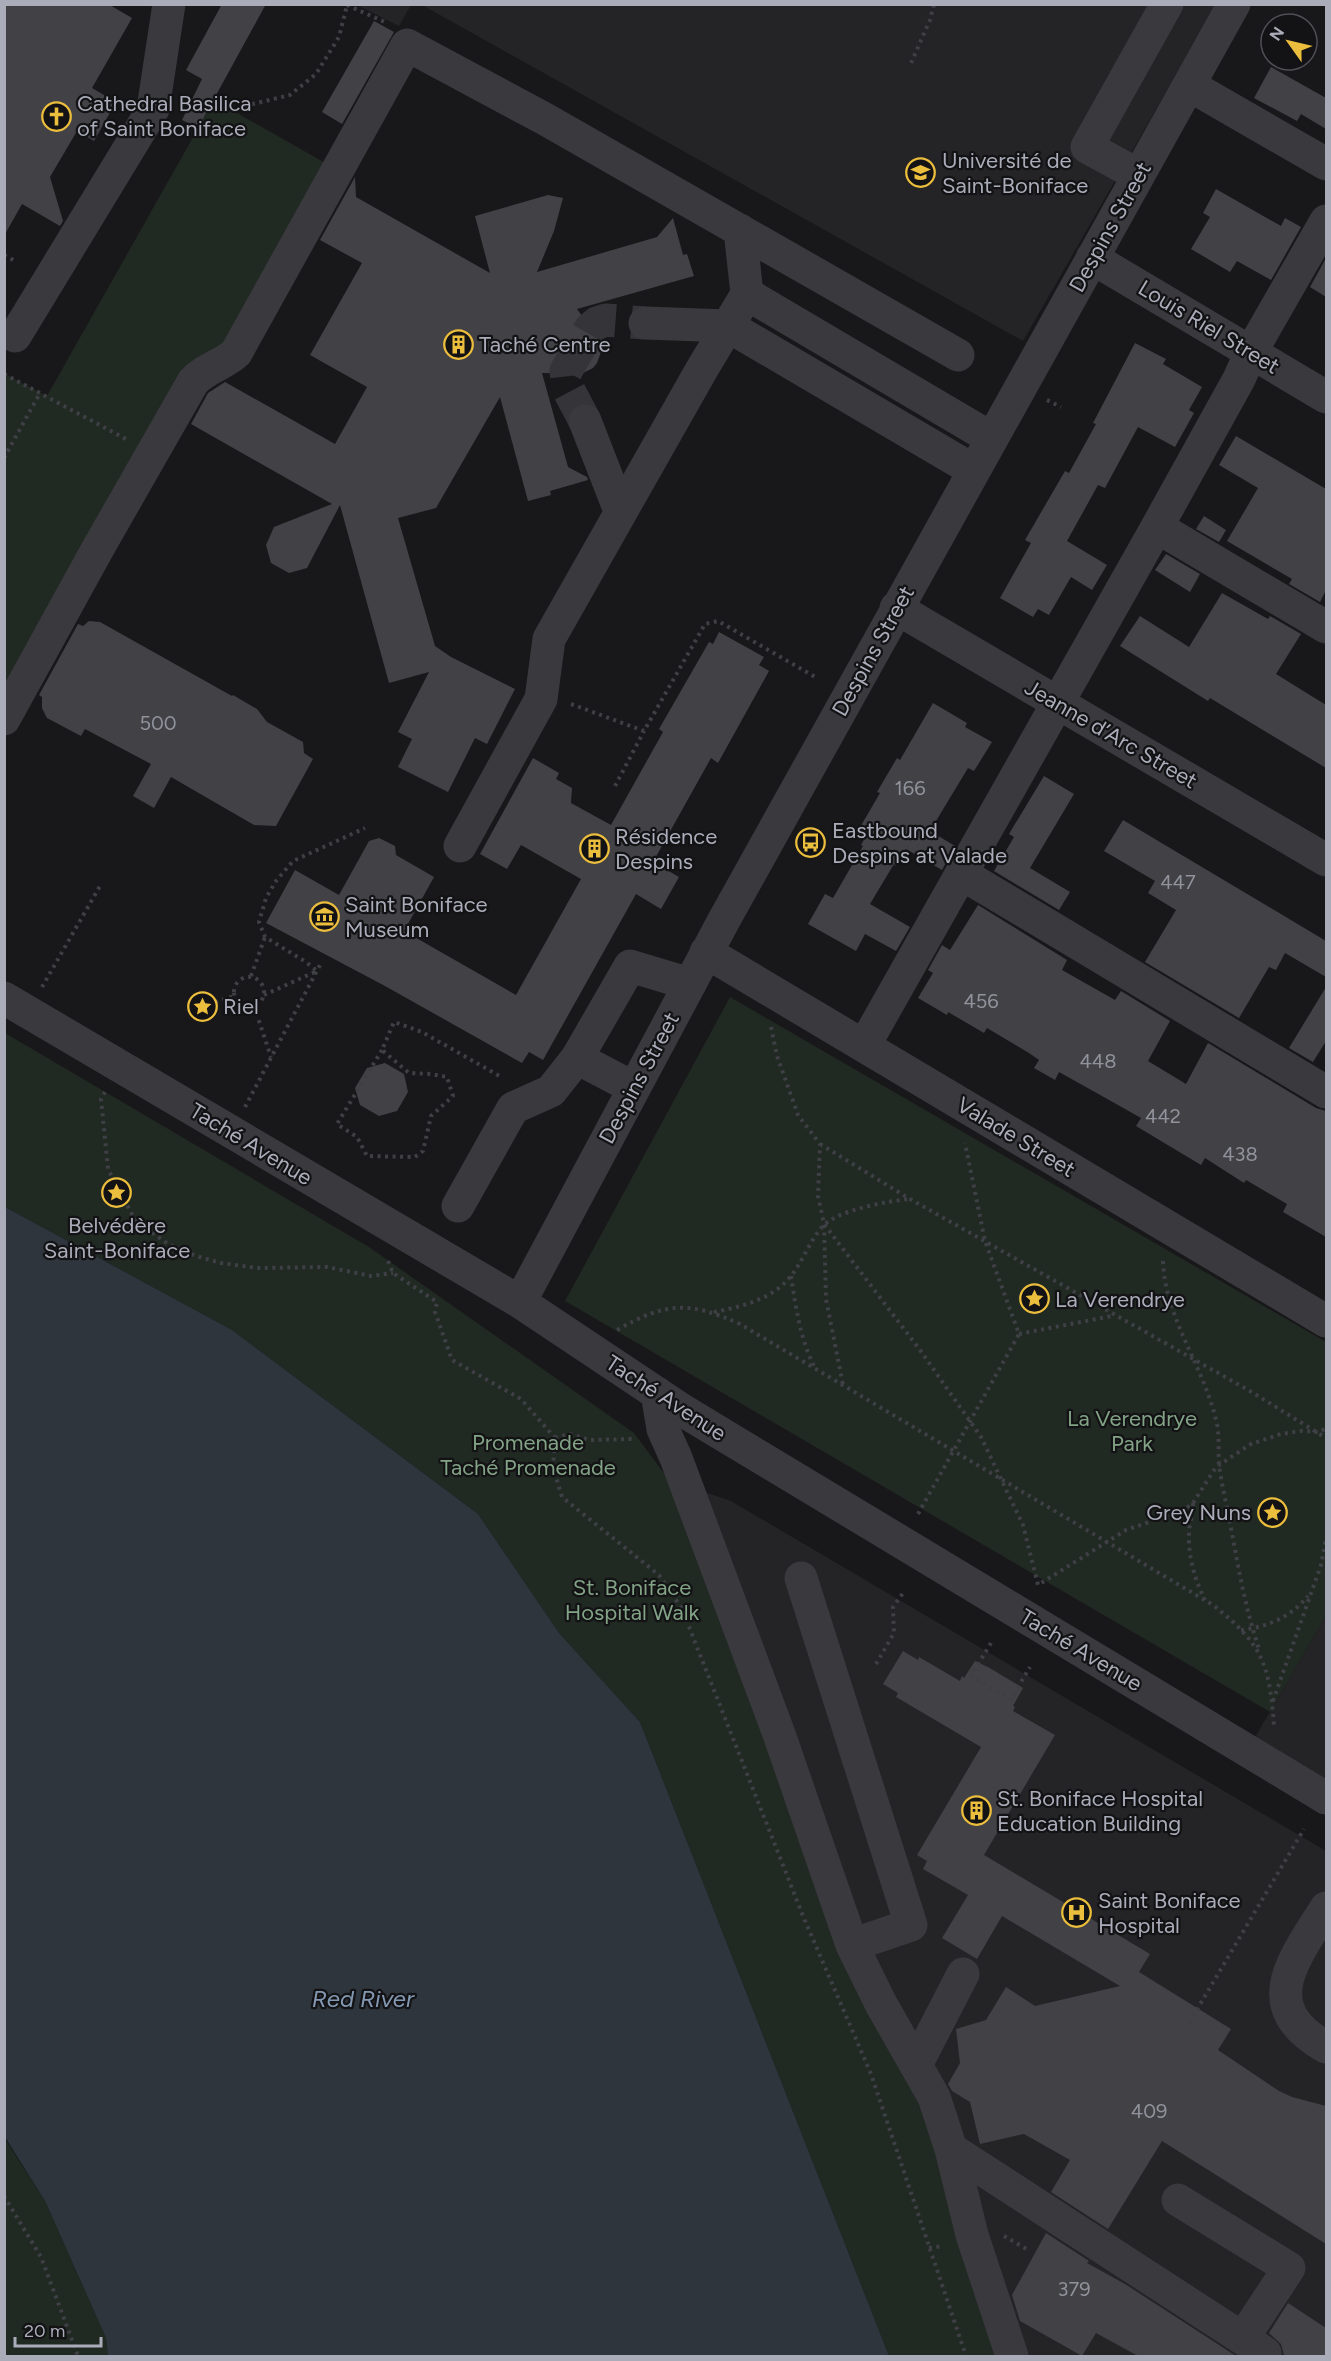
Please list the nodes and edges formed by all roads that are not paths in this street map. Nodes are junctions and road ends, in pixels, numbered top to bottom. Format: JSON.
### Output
{"nodes":[{"id":1,"x":169,"y":4,"type":"edge"},
{"id":2,"x":1167,"y":4,"type":"edge"},
{"id":3,"x":1234,"y":4,"type":"edge"},
{"id":4,"x":1189,"y":85,"type":"junction"},
{"id":5,"x":1326,"y":164,"type":"edge"},
{"id":6,"x":1138,"y":175,"type":"junction"},
{"id":7,"x":1326,"y":221,"type":"edge"},
{"id":8,"x":728,"y":224,"type":"junction"},
{"id":9,"x":1092,"y":258,"type":"junction"},
{"id":10,"x":747,"y":294,"type":"junction"},
{"id":11,"x":645,"y":323,"type":"tunnel mouth"},
{"id":12,"x":728,"y":326,"type":"junction"},
{"id":13,"x":15,"y":336,"type":"dead end"},
{"id":14,"x":1251,"y":352,"type":"junction"},
{"id":15,"x":958,"y":355,"type":"dead end"},
{"id":16,"x":1326,"y":397,"type":"edge"},
{"id":17,"x":585,"y":421,"type":"tunnel mouth"},
{"id":18,"x":992,"y":438,"type":"junction"},
{"id":19,"x":973,"y":470,"type":"junction"},
{"id":20,"x":621,"y":511,"type":"junction"},
{"id":21,"x":1157,"y":527,"type":"junction"},
{"id":22,"x":896,"y":608,"type":"junction"},
{"id":23,"x":1326,"y":627,"type":"edge"},
{"id":24,"x":1058,"y":703,"type":"junction"},
{"id":25,"x":4,"y":719,"type":"edge"},
{"id":26,"x":460,"y":846,"type":"dead end"},
{"id":27,"x":1326,"y":860,"type":"edge"},
{"id":28,"x":962,"y":874,"type":"junction"},
{"id":29,"x":706,"y":952,"type":"junction"},
{"id":30,"x":690,"y":984,"type":"junction"},
{"id":31,"x":4,"y":998,"type":"edge"},
{"id":32,"x":864,"y":1046,"type":"junction"},
{"id":33,"x":576,"y":1058,"type":"junction"},
{"id":34,"x":634,"y":1088,"type":"junction"},
{"id":35,"x":1326,"y":1092,"type":"edge"},
{"id":36,"x":458,"y":1206,"type":"dead end"},
{"id":37,"x":519,"y":1302,"type":"junction"},
{"id":38,"x":1326,"y":1321,"type":"edge"},
{"id":39,"x":657,"y":1393,"type":"junction"},
{"id":40,"x":801,"y":1578,"type":"dead end"},
{"id":41,"x":1326,"y":1798,"type":"edge"},
{"id":42,"x":1326,"y":1908,"type":"edge"},
{"id":43,"x":852,"y":1945,"type":"junction"},
{"id":44,"x":963,"y":1974,"type":"dead end"},
{"id":45,"x":1326,"y":2047,"type":"edge"},
{"id":46,"x":916,"y":2065,"type":"junction"},
{"id":47,"x":951,"y":2150,"type":"junction"},
{"id":48,"x":1178,"y":2200,"type":"dead end"},
{"id":49,"x":1253,"y":2347,"type":"edge"},
{"id":50,"x":1012,"y":2356,"type":"edge"}],
"edges":[{"from":1,"to":13,"type":"street"},
{"from":2,"to":6,"type":"street"},
{"from":3,"to":4,"type":"street","name":"Despins Street"},
{"from":4,"to":5,"type":"street"},
{"from":4,"to":6,"type":"street","name":"Despins Street"},
{"from":6,"to":9,"type":"street","name":"Despins Street"},
{"from":7,"to":14,"type":"street"},
{"from":8,"to":10,"type":"street"},
{"from":8,"to":12,"type":"street"},
{"from":8,"to":15,"type":"street"},
{"from":8,"to":25,"type":"street"},
{"from":9,"to":14,"type":"street","name":"Louis Riel Street"},
{"from":9,"to":18,"type":"street","name":"Despins Street"},
{"from":10,"to":12,"type":"street"},
{"from":10,"to":18,"type":"street"},
{"from":11,"to":12,"type":"street"},
{"from":12,"to":19,"type":"street"},
{"from":12,"to":20,"type":"street"},
{"from":14,"to":16,"type":"street","name":"Louis Riel Street"},
{"from":14,"to":21,"type":"street"},
{"from":17,"to":20,"type":"street"},
{"from":18,"to":19,"type":"street","name":"Despins Street"},
{"from":19,"to":22,"type":"street","name":"Despins Street"},
{"from":20,"to":26,"type":"street"},
{"from":21,"to":23,"type":"street"},
{"from":21,"to":24,"type":"street"},
{"from":22,"to":24,"type":"street","name":"Jeanne d’Arc Street"},
{"from":22,"to":29,"type":"street","name":"Despins Street"},
{"from":24,"to":27,"type":"street","name":"Jeanne d’Arc Street"},
{"from":24,"to":28,"type":"street"},
{"from":28,"to":32,"type":"street"},
{"from":28,"to":35,"type":"street"},
{"from":29,"to":30,"type":"street","name":"Despins Street"},
{"from":29,"to":32,"type":"street","name":"Valade Street"},
{"from":30,"to":33,"type":"street"},
{"from":30,"to":34,"type":"street","name":"Despins Street"},
{"from":31,"to":37,"type":"street","name":"Taché Avenue"},
{"from":32,"to":38,"type":"street","name":"Valade Street"},
{"from":33,"to":34,"type":"street"},
{"from":33,"to":36,"type":"street"},
{"from":34,"to":37,"type":"street","name":"Despins Street"},
{"from":37,"to":39,"type":"street","name":"Taché Avenue"},
{"from":39,"to":41,"type":"street","name":"Taché Avenue"},
{"from":39,"to":43,"type":"street"},
{"from":40,"to":43,"type":"street"},
{"from":42,"to":45,"type":"street"},
{"from":43,"to":46,"type":"street"},
{"from":44,"to":46,"type":"street"},
{"from":46,"to":47,"type":"street"},
{"from":47,"to":49,"type":"street"},
{"from":47,"to":50,"type":"street"},
{"from":48,"to":49,"type":"street"}]}
